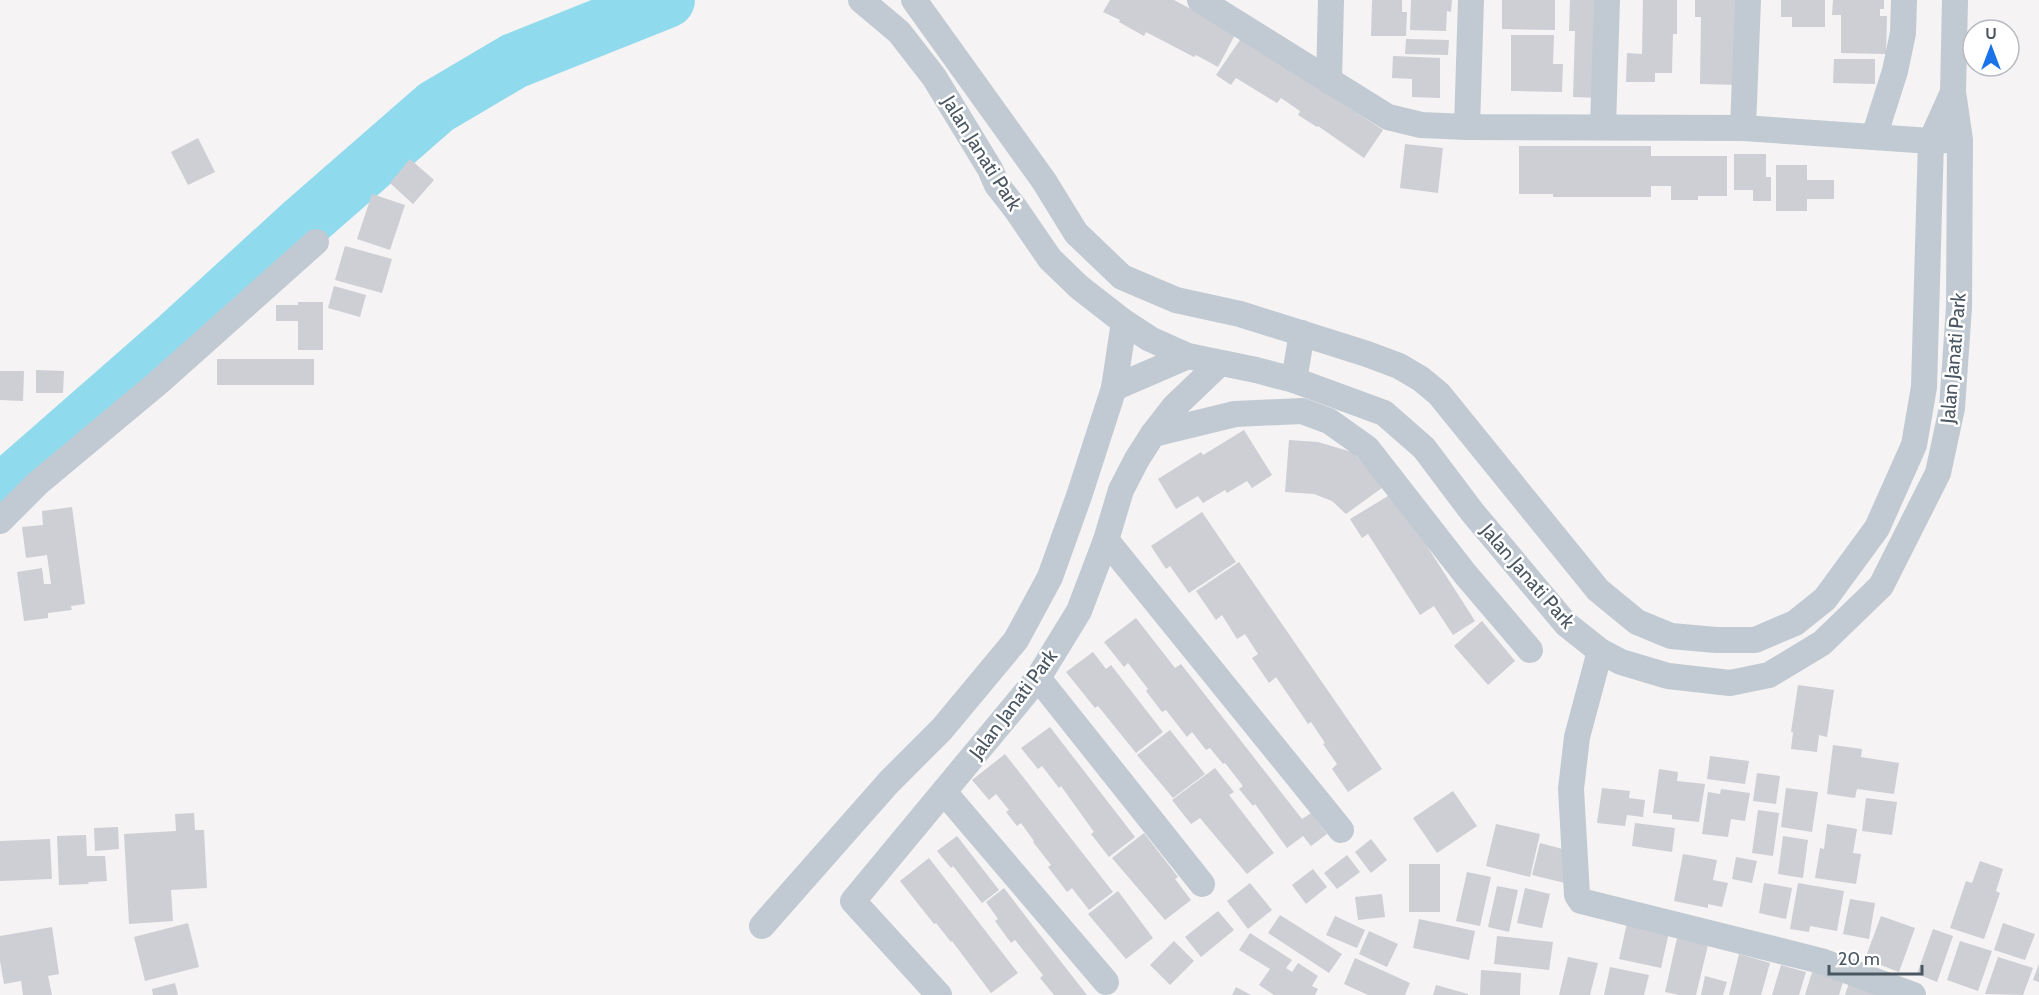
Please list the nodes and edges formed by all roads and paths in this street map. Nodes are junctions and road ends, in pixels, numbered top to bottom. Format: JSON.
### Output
{"nodes":[{"id":1,"x":861,"y":0,"type":"edge"},
{"id":2,"x":914,"y":0,"type":"edge"},
{"id":3,"x":1200,"y":0,"type":"edge"},
{"id":4,"x":1331,"y":0,"type":"edge"},
{"id":5,"x":1471,"y":0,"type":"edge"},
{"id":6,"x":1607,"y":0,"type":"edge"},
{"id":7,"x":1748,"y":0,"type":"edge"},
{"id":8,"x":1904,"y":0,"type":"edge"},
{"id":9,"x":1954,"y":0,"type":"edge"},
{"id":10,"x":1329,"y":81,"type":"junction"},
{"id":11,"x":1953,"y":92,"type":"junction"},
{"id":12,"x":1603,"y":127,"type":"junction"},
{"id":13,"x":1467,"y":128,"type":"junction"},
{"id":14,"x":1743,"y":128,"type":"junction"},
{"id":15,"x":1874,"y":137,"type":"junction"},
{"id":16,"x":1960,"y":140,"type":"junction"},
{"id":17,"x":1931,"y":141,"type":"junction"},
{"id":18,"x":1044,"y":181,"type":"junction"},
{"id":19,"x":1015,"y":208,"type":"junction"},
{"id":20,"x":316,"y":242,"type":"dead end"},
{"id":21,"x":1124,"y":322,"type":"junction"},
{"id":22,"x":1302,"y":333,"type":"junction"},
{"id":23,"x":1188,"y":356,"type":"junction"},
{"id":24,"x":1220,"y":364,"type":"junction"},
{"id":25,"x":1294,"y":380,"type":"junction"},
{"id":26,"x":1114,"y":388,"type":"junction"},
{"id":27,"x":1153,"y":434,"type":"junction"},
{"id":28,"x":0,"y":521,"type":"edge"},
{"id":29,"x":1106,"y":540,"type":"junction"},
{"id":30,"x":1530,"y":650,"type":"dead end"},
{"id":31,"x":1595,"y":666,"type":"junction"},
{"id":32,"x":1038,"y":678,"type":"junction"},
{"id":33,"x":944,"y":792,"type":"junction"},
{"id":34,"x":1341,"y":830,"type":"dead end"},
{"id":35,"x":1202,"y":884,"type":"dead end"},
{"id":36,"x":762,"y":926,"type":"dead end"},
{"id":37,"x":1106,"y":982,"type":"dead end"},
{"id":38,"x":939,"y":995,"type":"edge"},
{"id":39,"x":1913,"y":995,"type":"edge"}],
"edges":[{"from":1,"to":19,"type":"street","name":"Jalan Janati Park"},
{"from":2,"to":18,"type":"street"},
{"from":3,"to":10,"type":"street"},
{"from":4,"to":10,"type":"street"},
{"from":5,"to":13,"type":"street"},
{"from":6,"to":12,"type":"street"},
{"from":7,"to":14,"type":"street"},
{"from":8,"to":15,"type":"street"},
{"from":9,"to":11,"type":"street","name":"Jalan Janati Park"},
{"from":10,"to":13,"type":"street"},
{"from":11,"to":16,"type":"street","name":"Jalan Janati Park"},
{"from":11,"to":17,"type":"street"},
{"from":12,"to":13,"type":"street"},
{"from":12,"to":14,"type":"street"},
{"from":14,"to":15,"type":"street"},
{"from":15,"to":17,"type":"street"},
{"from":16,"to":17,"type":"street"},
{"from":16,"to":31,"type":"street","name":"Jalan Janati Park"},
{"from":17,"to":22,"type":"street"},
{"from":18,"to":19,"type":"street"},
{"from":18,"to":22,"type":"street"},
{"from":19,"to":21,"type":"street","name":"Jalan Janati Park"},
{"from":20,"to":28,"type":"street"},
{"from":21,"to":23,"type":"street","name":"Jalan Janati Park"},
{"from":21,"to":26,"type":"street"},
{"from":22,"to":25,"type":"street"},
{"from":23,"to":24,"type":"street","name":"Jalan Janati Park"},
{"from":23,"to":26,"type":"street"},
{"from":24,"to":25,"type":"street","name":"Jalan Janati Park"},
{"from":24,"to":27,"type":"street","name":"Jalan Janati Park"},
{"from":25,"to":31,"type":"street","name":"Jalan Janati Park"},
{"from":26,"to":36,"type":"street"},
{"from":27,"to":29,"type":"street","name":"Jalan Janati Park"},
{"from":27,"to":30,"type":"street"},
{"from":29,"to":32,"type":"street","name":"Jalan Janati Park"},
{"from":29,"to":34,"type":"street"},
{"from":31,"to":39,"type":"street"},
{"from":32,"to":33,"type":"street","name":"Jalan Janati Park"},
{"from":32,"to":35,"type":"street"},
{"from":33,"to":37,"type":"street"},
{"from":33,"to":38,"type":"street","name":"Jalan Janati Park"}]}
